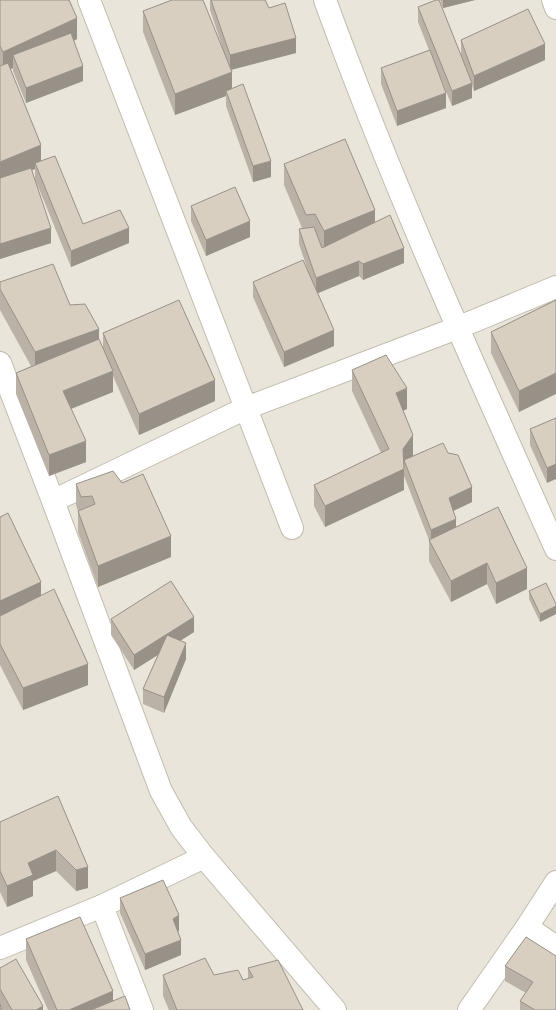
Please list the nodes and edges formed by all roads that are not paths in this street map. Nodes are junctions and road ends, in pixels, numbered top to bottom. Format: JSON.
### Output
{"nodes":[{"id":1,"x":90,"y":0,"type":"edge"},
{"id":2,"x":325,"y":0,"type":"edge"},
{"id":3,"x":553,"y":0,"type":"edge"},
{"id":4,"x":556,"y":8,"type":"edge"},
{"id":5,"x":556,"y":286,"type":"edge"},
{"id":6,"x":457,"y":328,"type":"junction"},
{"id":7,"x":0,"y":363,"type":"edge"},
{"id":8,"x":246,"y":408,"type":"junction"},
{"id":9,"x":53,"y":501,"type":"junction"},
{"id":10,"x":292,"y":528,"type":"dead end"},
{"id":11,"x":556,"y":549,"type":"edge"},
{"id":12,"x":204,"y":857,"type":"junction"},
{"id":13,"x":556,"y":882,"type":"edge"},
{"id":14,"x":102,"y":906,"type":"junction"},
{"id":15,"x":527,"y":927,"type":"junction"},
{"id":16,"x":556,"y":946,"type":"edge"},
{"id":17,"x":0,"y":948,"type":"edge"},
{"id":18,"x":142,"y":1010,"type":"edge"},
{"id":19,"x":335,"y":1010,"type":"edge"},
{"id":20,"x":469,"y":1010,"type":"edge"}],
"edges":[{"from":1,"to":8,"type":"street"},
{"from":2,"to":6,"type":"street"},
{"from":3,"to":4,"type":"street"},
{"from":5,"to":6,"type":"street"},
{"from":6,"to":8,"type":"street"},
{"from":6,"to":11,"type":"street"},
{"from":7,"to":9,"type":"street"},
{"from":8,"to":9,"type":"street"},
{"from":8,"to":10,"type":"street"},
{"from":9,"to":12,"type":"street"},
{"from":12,"to":14,"type":"street"},
{"from":12,"to":19,"type":"street"},
{"from":13,"to":15,"type":"street"},
{"from":14,"to":17,"type":"street"},
{"from":14,"to":18,"type":"street"},
{"from":15,"to":16,"type":"street"},
{"from":15,"to":20,"type":"street"}]}
